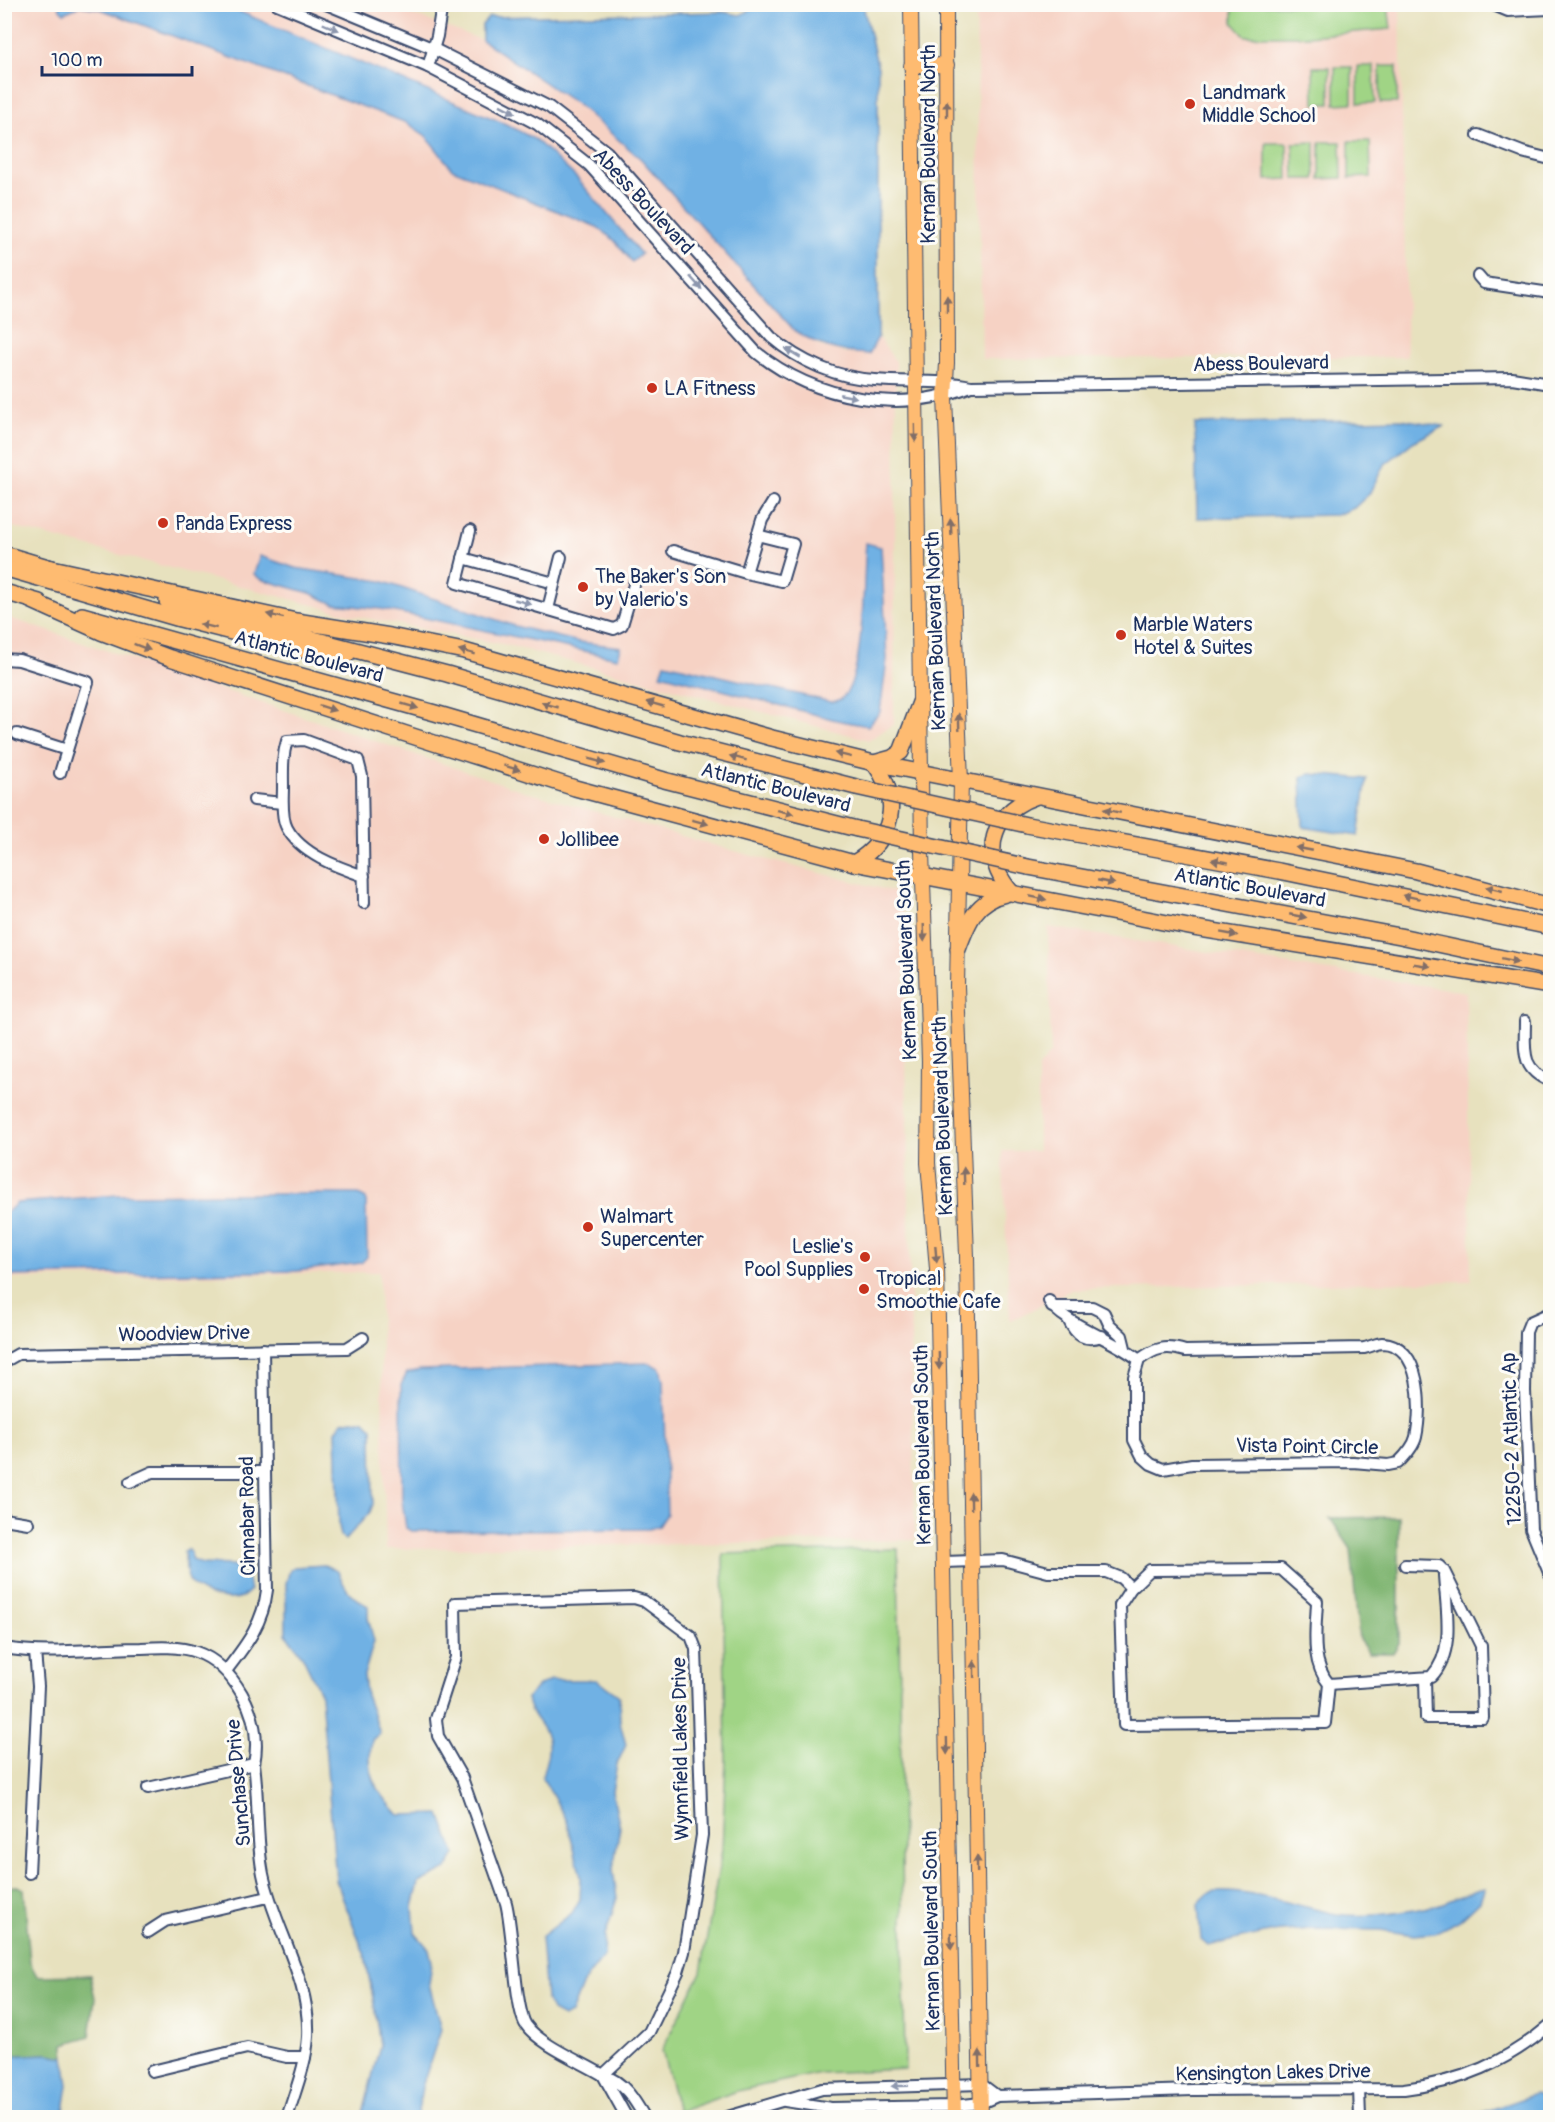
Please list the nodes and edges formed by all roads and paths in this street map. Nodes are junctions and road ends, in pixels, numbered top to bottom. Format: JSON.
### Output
{"nodes":[{"id":1,"x":277,"y":4,"type":"edge"},
{"id":2,"x":326,"y":4,"type":"edge"},
{"id":3,"x":442,"y":4,"type":"edge"},
{"id":4,"x":911,"y":4,"type":"edge"},
{"id":5,"x":946,"y":4,"type":"edge"},
{"id":6,"x":1491,"y":4,"type":"edge"},
{"id":7,"x":1551,"y":9,"type":"edge"},
{"id":8,"x":432,"y":48,"type":"junction"},
{"id":9,"x":948,"y":65,"type":"junction"},
{"id":10,"x":911,"y":66,"type":"junction"},
{"id":11,"x":428,"y":67,"type":"junction"},
{"id":12,"x":1478,"y":135,"type":"dead end"},
{"id":13,"x":1551,"y":159,"type":"edge"},
{"id":14,"x":1478,"y":276,"type":"dead end"},
{"id":15,"x":1551,"y":293,"type":"edge"},
{"id":16,"x":915,"y":379,"type":"junction"},
{"id":17,"x":945,"y":380,"type":"junction"},
{"id":18,"x":1551,"y":384,"type":"edge"},
{"id":19,"x":971,"y":386,"type":"junction"},
{"id":20,"x":945,"y":397,"type":"junction"},
{"id":21,"x":914,"y":399,"type":"junction"},
{"id":22,"x":772,"y":502,"type":"dead end"},
{"id":23,"x":470,"y":531,"type":"dead end"},
{"id":24,"x":757,"y":535,"type":"junction"},
{"id":25,"x":673,"y":551,"type":"dead end"},
{"id":26,"x":4,"y":554,"type":"edge"},
{"id":27,"x":561,"y":557,"type":"dead end"},
{"id":28,"x":464,"y":558,"type":"junction"},
{"id":29,"x":43,"y":566,"type":"junction"},
{"id":30,"x":4,"y":568,"type":"edge"},
{"id":31,"x":746,"y":573,"type":"junction"},
{"id":32,"x":636,"y":578,"type":"dead end"},
{"id":33,"x":554,"y":583,"type":"junction"},
{"id":34,"x":4,"y":592,"type":"edge"},
{"id":35,"x":30,"y":600,"type":"junction"},
{"id":36,"x":548,"y":609,"type":"junction"},
{"id":37,"x":4,"y":659,"type":"edge"},
{"id":38,"x":389,"y":659,"type":"junction"},
{"id":39,"x":921,"y":700,"type":"junction"},
{"id":40,"x":17,"y":734,"type":"dead end"},
{"id":41,"x":67,"y":750,"type":"junction"},
{"id":42,"x":874,"y":763,"type":"junction"},
{"id":43,"x":921,"y":772,"type":"junction"},
{"id":44,"x":60,"y":773,"type":"dead end"},
{"id":45,"x":961,"y":781,"type":"junction"},
{"id":46,"x":1037,"y":795,"type":"junction"},
{"id":47,"x":254,"y":800,"type":"dead end"},
{"id":48,"x":282,"y":803,"type":"junction"},
{"id":49,"x":854,"y":863,"type":"junction"},
{"id":50,"x":922,"y":875,"type":"junction"},
{"id":51,"x":364,"y":876,"type":"junction"},
{"id":52,"x":960,"y":882,"type":"junction"},
{"id":53,"x":1012,"y":893,"type":"junction"},
{"id":54,"x":364,"y":903,"type":"dead end"},
{"id":55,"x":1551,"y":906,"type":"edge"},
{"id":56,"x":1551,"y":927,"type":"edge"},
{"id":57,"x":958,"y":949,"type":"junction"},
{"id":58,"x":1551,"y":968,"type":"edge"},
{"id":59,"x":1551,"y":986,"type":"edge"},
{"id":60,"x":1525,"y":1022,"type":"dead end"},
{"id":61,"x":1551,"y":1081,"type":"edge"},
{"id":62,"x":1551,"y":1313,"type":"edge"},
{"id":63,"x":363,"y":1338,"type":"dead end"},
{"id":64,"x":1125,"y":1348,"type":"junction"},
{"id":65,"x":263,"y":1349,"type":"junction"},
{"id":66,"x":1139,"y":1360,"type":"junction"},
{"id":67,"x":4,"y":1362,"type":"edge"},
{"id":68,"x":264,"y":1472,"type":"junction"},
{"id":69,"x":130,"y":1482,"type":"dead end"},
{"id":70,"x":4,"y":1519,"type":"edge"},
{"id":71,"x":28,"y":1523,"type":"dead end"},
{"id":72,"x":972,"y":1560,"type":"junction"},
{"id":73,"x":944,"y":1562,"type":"junction"},
{"id":74,"x":1405,"y":1565,"type":"dead end"},
{"id":75,"x":1444,"y":1571,"type":"junction"},
{"id":76,"x":1551,"y":1575,"type":"edge"},
{"id":77,"x":1131,"y":1588,"type":"junction"},
{"id":78,"x":4,"y":1648,"type":"edge"},
{"id":79,"x":35,"y":1652,"type":"junction"},
{"id":80,"x":226,"y":1671,"type":"junction"},
{"id":81,"x":1425,"y":1678,"type":"junction"},
{"id":82,"x":1329,"y":1684,"type":"junction"},
{"id":83,"x":254,"y":1764,"type":"junction"},
{"id":84,"x":148,"y":1788,"type":"dead end"},
{"id":85,"x":29,"y":1873,"type":"dead end"},
{"id":86,"x":268,"y":1897,"type":"junction"},
{"id":87,"x":148,"y":1932,"type":"dead end"},
{"id":88,"x":1551,"y":2025,"type":"edge"},
{"id":89,"x":304,"y":2057,"type":"junction"},
{"id":90,"x":152,"y":2071,"type":"dead end"},
{"id":91,"x":603,"y":2074,"type":"junction"},
{"id":92,"x":981,"y":2084,"type":"junction"},
{"id":93,"x":954,"y":2085,"type":"junction"},
{"id":94,"x":1359,"y":2089,"type":"junction"},
{"id":95,"x":997,"y":2096,"type":"junction"},
{"id":96,"x":785,"y":2101,"type":"junction"},
{"id":97,"x":981,"y":2103,"type":"junction"},
{"id":98,"x":954,"y":2112,"type":"edge"},
{"id":99,"x":287,"y":2118,"type":"edge"},
{"id":100,"x":627,"y":2118,"type":"edge"},
{"id":101,"x":645,"y":2118,"type":"edge"},
{"id":102,"x":724,"y":2118,"type":"edge"},
{"id":103,"x":981,"y":2118,"type":"edge"},
{"id":104,"x":1360,"y":2118,"type":"edge"}],
"edges":[{"from":1,"to":11,"type":"street","name":"Abess Boulevard","one_way":true},
{"from":2,"to":8,"type":"street","name":"Abess Boulevard"},
{"from":3,"to":8,"type":"street"},
{"from":4,"to":10,"type":"main road","name":"Kernan Boulevard North"},
{"from":5,"to":9,"type":"main road","name":"Kernan Boulevard North"},
{"from":6,"to":7,"type":"street"},
{"from":8,"to":11,"type":"street"},
{"from":16,"to":8,"type":"street","name":"Abess Boulevard","one_way":true},
{"from":9,"to":10,"type":"main road"},
{"from":17,"to":9,"type":"main road","name":"Kernan Boulevard North","one_way":true},
{"from":10,"to":16,"type":"main road","name":"Kernan Boulevard North"},
{"from":11,"to":21,"type":"street","name":"Abess Boulevard","one_way":true},
{"from":12,"to":13,"type":"street"},
{"from":14,"to":15,"type":"street"},
{"from":16,"to":17,"type":"street","name":"Abess Boulevard"},
{"from":16,"to":21,"type":"main road","name":"Kernan Boulevard North"},
{"from":17,"to":19,"type":"street","name":"Abess Boulevard"},
{"from":17,"to":20,"type":"main road","name":"Kernan Boulevard North"},
{"from":18,"to":19,"type":"street","name":"Abess Boulevard"},
{"from":19,"to":20,"type":"street","name":"Abess Boulevard"},
{"from":20,"to":21,"type":"street","name":"Abess Boulevard"},
{"from":45,"to":20,"type":"main road","name":"Kernan Boulevard North","one_way":true},
{"from":21,"to":39,"type":"main road","name":"Kernan Boulevard North","one_way":true},
{"from":22,"to":24,"type":"street"},
{"from":23,"to":28,"type":"street"},
{"from":24,"to":31,"type":"street"},
{"from":24,"to":31,"type":"street"},
{"from":25,"to":31,"type":"street"},
{"from":26,"to":29,"type":"highway","name":"Atlantic Boulevard"},
{"from":27,"to":33,"type":"street"},
{"from":28,"to":33,"type":"street"},
{"from":28,"to":36,"type":"street","one_way":true},
{"from":29,"to":38,"type":"highway","name":"Atlantic Boulevard"},
{"from":42,"to":29,"type":"highway","one_way":true},
{"from":38,"to":30,"type":"highway","one_way":true},
{"from":32,"to":36,"type":"street"},
{"from":33,"to":36,"type":"street"},
{"from":34,"to":35,"type":"highway","name":"Atlantic Boulevard"},
{"from":35,"to":49,"type":"highway","one_way":true},
{"from":35,"to":58,"type":"highway","name":"Atlantic Boulevard","one_way":true,"bridge":true},
{"from":37,"to":41,"type":"street"},
{"from":56,"to":38,"type":"highway","name":"Atlantic Boulevard","one_way":true,"bridge":true},
{"from":39,"to":42,"type":"highway"},
{"from":39,"to":43,"type":"main road","name":"Kernan Boulevard North"},
{"from":40,"to":41,"type":"street"},
{"from":41,"to":44,"type":"street"},
{"from":42,"to":43,"type":"highway"},
{"from":42,"to":49,"type":"highway"},
{"from":43,"to":45,"type":"highway"},
{"from":43,"to":50,"type":"main road","name":"Kernan Boulevard South"},
{"from":45,"to":46,"type":"highway"},
{"from":45,"to":52,"type":"main road","name":"Kernan Boulevard North"},
{"from":46,"to":53,"type":"highway"},
{"from":55,"to":46,"type":"highway","one_way":true},
{"from":47,"to":48,"type":"street"},
{"from":48,"to":51,"type":"street"},
{"from":48,"to":51,"type":"street"},
{"from":49,"to":50,"type":"highway"},
{"from":50,"to":52,"type":"highway"},
{"from":50,"to":73,"type":"main road","name":"Kernan Boulevard South","one_way":true},
{"from":51,"to":54,"type":"street"},
{"from":52,"to":53,"type":"highway"},
{"from":52,"to":57,"type":"main road","name":"Kernan Boulevard North"},
{"from":53,"to":57,"type":"highway"},
{"from":53,"to":59,"type":"highway","one_way":true},
{"from":72,"to":57,"type":"main road","name":"Kernan Boulevard North","one_way":true},
{"from":60,"to":61,"type":"street"},
{"from":62,"to":76,"type":"street","name":"12250-2 Atlantic Ap"},
{"from":63,"to":65,"type":"street","name":"Woodview Drive"},
{"from":64,"to":64,"type":"street"},
{"from":64,"to":66,"type":"street"},
{"from":65,"to":67,"type":"street","name":"Woodview Drive"},
{"from":65,"to":68,"type":"street","name":"Cinnabar Road"},
{"from":66,"to":66,"type":"street","name":"Vista Point Circle"},
{"from":68,"to":69,"type":"street"},
{"from":68,"to":80,"type":"street","name":"Cinnabar Road"},
{"from":70,"to":71,"type":"street"},
{"from":72,"to":73,"type":"street"},
{"from":72,"to":77,"type":"street"},
{"from":92,"to":72,"type":"main road","one_way":true},
{"from":73,"to":93,"type":"main road","name":"Kernan Boulevard South","one_way":true},
{"from":74,"to":75,"type":"street"},
{"from":75,"to":81,"type":"street"},
{"from":75,"to":81,"type":"street"},
{"from":77,"to":82,"type":"street"},
{"from":77,"to":82,"type":"street"},
{"from":78,"to":79,"type":"street","name":"Sunchase Drive"},
{"from":79,"to":80,"type":"street","name":"Sunchase Drive"},
{"from":79,"to":85,"type":"street"},
{"from":80,"to":83,"type":"street","name":"Sunchase Drive"},
{"from":81,"to":82,"type":"street"},
{"from":83,"to":84,"type":"street"},
{"from":83,"to":86,"type":"street","name":"Sunchase Drive"},
{"from":86,"to":87,"type":"street"},
{"from":86,"to":89,"type":"street","name":"Sunchase Drive"},
{"from":88,"to":94,"type":"street","name":"Kensington Lakes Drive"},
{"from":89,"to":90,"type":"street"},
{"from":89,"to":99,"type":"street","name":"Sunchase Drive"},
{"from":91,"to":91,"type":"street","name":"Wynnfield Lakes Drive"},
{"from":91,"to":100,"type":"street"},
{"from":91,"to":101,"type":"street"},
{"from":92,"to":93,"type":"street"},
{"from":92,"to":95,"type":"street"},
{"from":92,"to":97,"type":"main road"},
{"from":93,"to":96,"type":"street","one_way":true},
{"from":93,"to":98,"type":"main road","name":"Kernan Boulevard South"},
{"from":94,"to":95,"type":"street","name":"Kensington Lakes Drive"},
{"from":94,"to":104,"type":"street"},
{"from":95,"to":97,"type":"street","name":"Kensington Lakes Drive"},
{"from":96,"to":98,"type":"street","name":"Kensington Lakes Drive"},
{"from":96,"to":102,"type":"street"},
{"from":97,"to":98,"type":"street","name":"Kensington Lakes Drive"},
{"from":97,"to":103,"type":"main road"}]}
